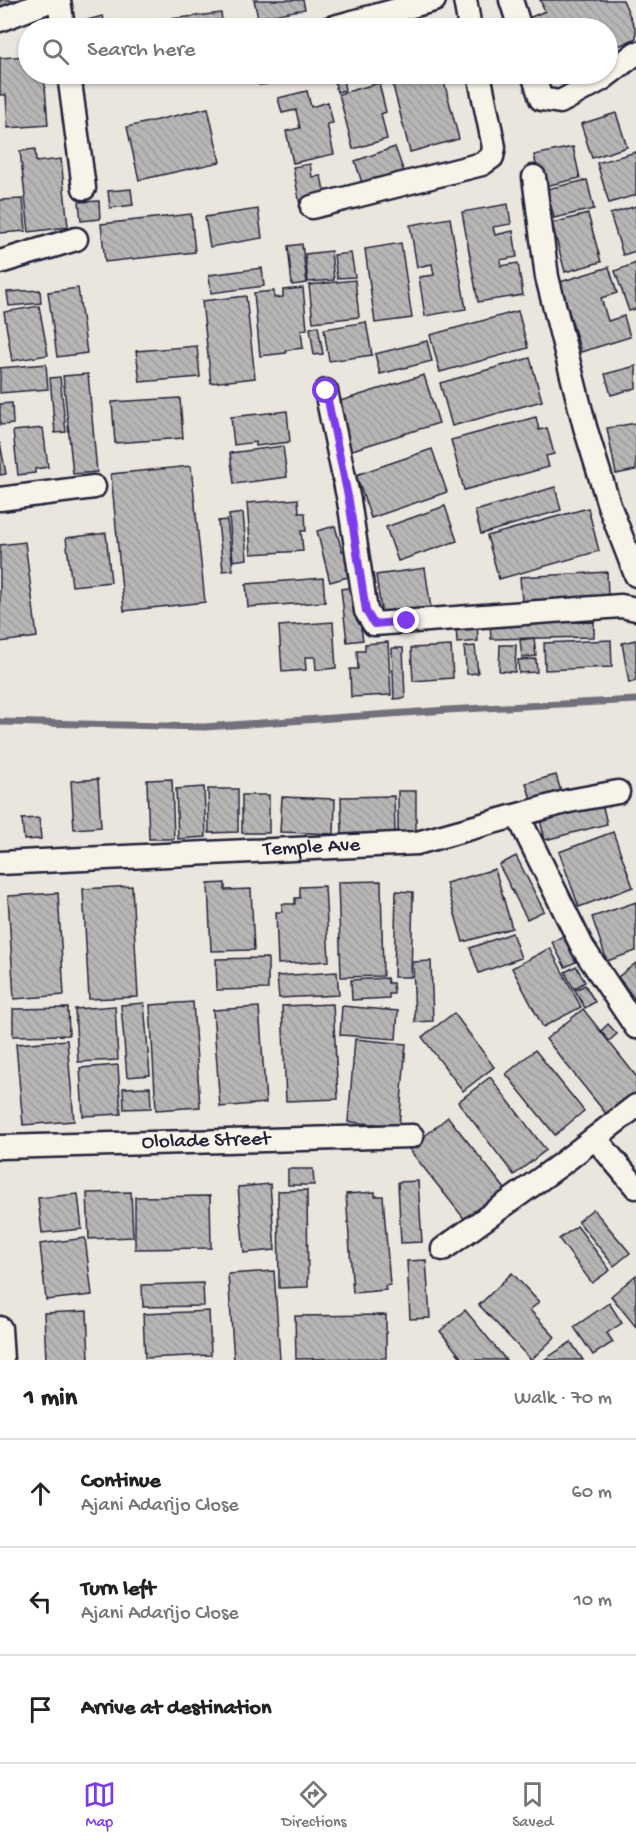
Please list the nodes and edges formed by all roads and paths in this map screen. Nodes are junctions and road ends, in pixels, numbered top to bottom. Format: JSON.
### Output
{"nodes":[{"id":1,"x":51,"y":0,"type":"edge"},
{"id":2,"x":59,"y":0,"type":"edge"},
{"id":3,"x":434,"y":0,"type":"edge"},
{"id":4,"x":465,"y":0,"type":"edge"},
{"id":5,"x":511,"y":0,"type":"edge"},
{"id":6,"x":62,"y":18,"type":"edge"},
{"id":7,"x":367,"y":18,"type":"edge"},
{"id":8,"x":468,"y":18,"type":"edge"},
{"id":9,"x":517,"y":18,"type":"edge"},
{"id":10,"x":0,"y":20,"type":"edge"},
{"id":11,"x":636,"y":53,"type":"edge"},
{"id":12,"x":618,"y":67,"type":"edge"},
{"id":13,"x":70,"y":84,"type":"edge"},
{"id":14,"x":481,"y":84,"type":"edge"},
{"id":15,"x":536,"y":84,"type":"edge"},
{"id":16,"x":593,"y":84,"type":"edge"},
{"id":17,"x":534,"y":177,"type":"dead end"},
{"id":18,"x":84,"y":188,"type":"dead end"},
{"id":19,"x":312,"y":207,"type":"dead end"},
{"id":20,"x":76,"y":239,"type":"dead end"},
{"id":21,"x":0,"y":262,"type":"edge"},
{"id":22,"x":326,"y":391,"type":"dead end"},
{"id":23,"x":94,"y":487,"type":"dead end"},
{"id":24,"x":0,"y":499,"type":"edge"},
{"id":25,"x":636,"y":575,"type":"edge"},
{"id":26,"x":636,"y":609,"type":"edge"},
{"id":27,"x":618,"y":792,"type":"dead end"},
{"id":28,"x":518,"y":816,"type":"junction"},
{"id":29,"x":0,"y":863,"type":"edge"},
{"id":30,"x":636,"y":1027,"type":"edge"},
{"id":31,"x":636,"y":1106,"type":"edge"},
{"id":32,"x":412,"y":1136,"type":"dead end"},
{"id":33,"x":595,"y":1138,"type":"junction"},
{"id":34,"x":0,"y":1147,"type":"edge"},
{"id":35,"x":636,"y":1187,"type":"edge"},
{"id":36,"x":443,"y":1249,"type":"dead end"},
{"id":37,"x":0,"y":1328,"type":"edge"},
{"id":38,"x":2,"y":1360,"type":"edge"}],
"edges":[{"from":1,"to":10,"type":"street"},
{"from":2,"to":6,"type":"street"},
{"from":3,"to":7,"type":"street"},
{"from":4,"to":8,"type":"street"},
{"from":5,"to":9,"type":"street"},
{"from":11,"to":12,"type":"street"},
{"from":13,"to":18,"type":"street"},
{"from":14,"to":19,"type":"street"},
{"from":15,"to":16,"type":"street"},
{"from":17,"to":25,"type":"street"},
{"from":20,"to":21,"type":"street"},
{"from":22,"to":26,"type":"street"},
{"from":23,"to":24,"type":"street"},
{"from":27,"to":28,"type":"street","name":"Temple Ave"},
{"from":28,"to":29,"type":"street","name":"Temple Ave"},
{"from":28,"to":30,"type":"street"},
{"from":31,"to":33,"type":"street"},
{"from":32,"to":34,"type":"street","name":"Ololade Street"},
{"from":33,"to":35,"type":"street"},
{"from":33,"to":36,"type":"street"},
{"from":37,"to":38,"type":"street"}]}
